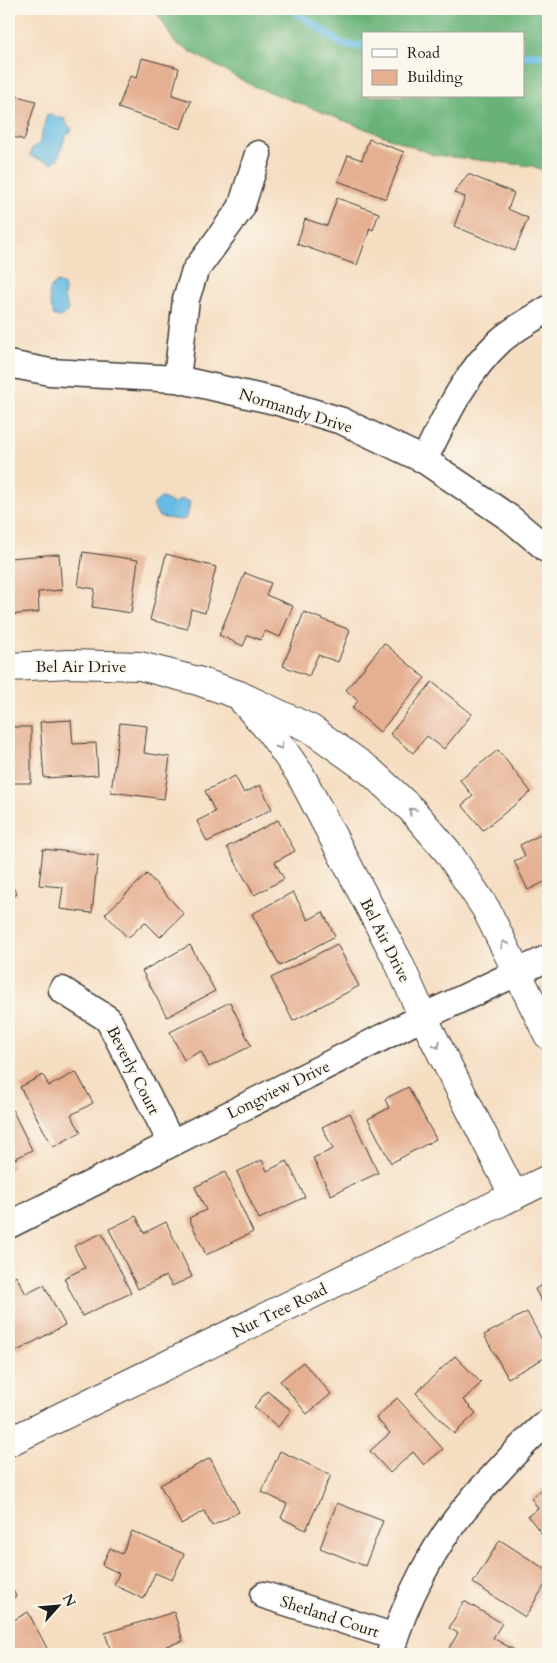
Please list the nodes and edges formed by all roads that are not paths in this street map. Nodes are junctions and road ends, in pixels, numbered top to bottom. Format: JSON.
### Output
{"nodes":[{"id":1,"x":258,"y":154,"type":"dead end"},
{"id":2,"x":548,"y":309,"type":"edge"},
{"id":3,"x":9,"y":364,"type":"edge"},
{"id":4,"x":178,"y":379,"type":"junction"},
{"id":5,"x":424,"y":460,"type":"junction"},
{"id":6,"x":548,"y":550,"type":"edge"},
{"id":7,"x":9,"y":667,"type":"edge"},
{"id":8,"x":239,"y":695,"type":"junction"},
{"id":9,"x":548,"y":958,"type":"edge"},
{"id":10,"x":518,"y":972,"type":"junction"},
{"id":11,"x":62,"y":990,"type":"dead end"},
{"id":12,"x":423,"y":1017,"type":"junction"},
{"id":13,"x":548,"y":1036,"type":"edge"},
{"id":14,"x":171,"y":1142,"type":"junction"},
{"id":15,"x":548,"y":1179,"type":"edge"},
{"id":16,"x":514,"y":1196,"type":"junction"},
{"id":17,"x":9,"y":1225,"type":"edge"},
{"id":18,"x":548,"y":1422,"type":"edge"},
{"id":19,"x":9,"y":1442,"type":"edge"},
{"id":20,"x":264,"y":1595,"type":"dead end"},
{"id":21,"x":392,"y":1646,"type":"edge"}],
"edges":[{"from":1,"to":4,"type":"street"},
{"from":2,"to":5,"type":"street"},
{"from":3,"to":4,"type":"street","name":"Normandy Drive"},
{"from":4,"to":5,"type":"street","name":"Normandy Drive"},
{"from":5,"to":6,"type":"street","name":"Normandy Drive"},
{"from":7,"to":8,"type":"street","name":"Bel Air Drive"},
{"from":10,"to":8,"type":"street","name":"Bel Air Drive","one_way":true},
{"from":8,"to":12,"type":"street","name":"Bel Air Drive","one_way":true},
{"from":9,"to":10,"type":"street","name":"Longview Drive"},
{"from":10,"to":12,"type":"street","name":"Longview Drive"},
{"from":10,"to":13,"type":"street","name":"Bel Air Drive"},
{"from":11,"to":14,"type":"street","name":"Beverly Court"},
{"from":12,"to":14,"type":"street","name":"Longview Drive"},
{"from":12,"to":16,"type":"street","name":"Bel Air Drive","one_way":true},
{"from":14,"to":17,"type":"street","name":"Longview Drive"},
{"from":15,"to":16,"type":"street","name":"Nut Tree Road"},
{"from":16,"to":19,"type":"street","name":"Nut Tree Road"},
{"from":18,"to":21,"type":"street"},
{"from":20,"to":21,"type":"street","name":"Shetland Court"}]}
